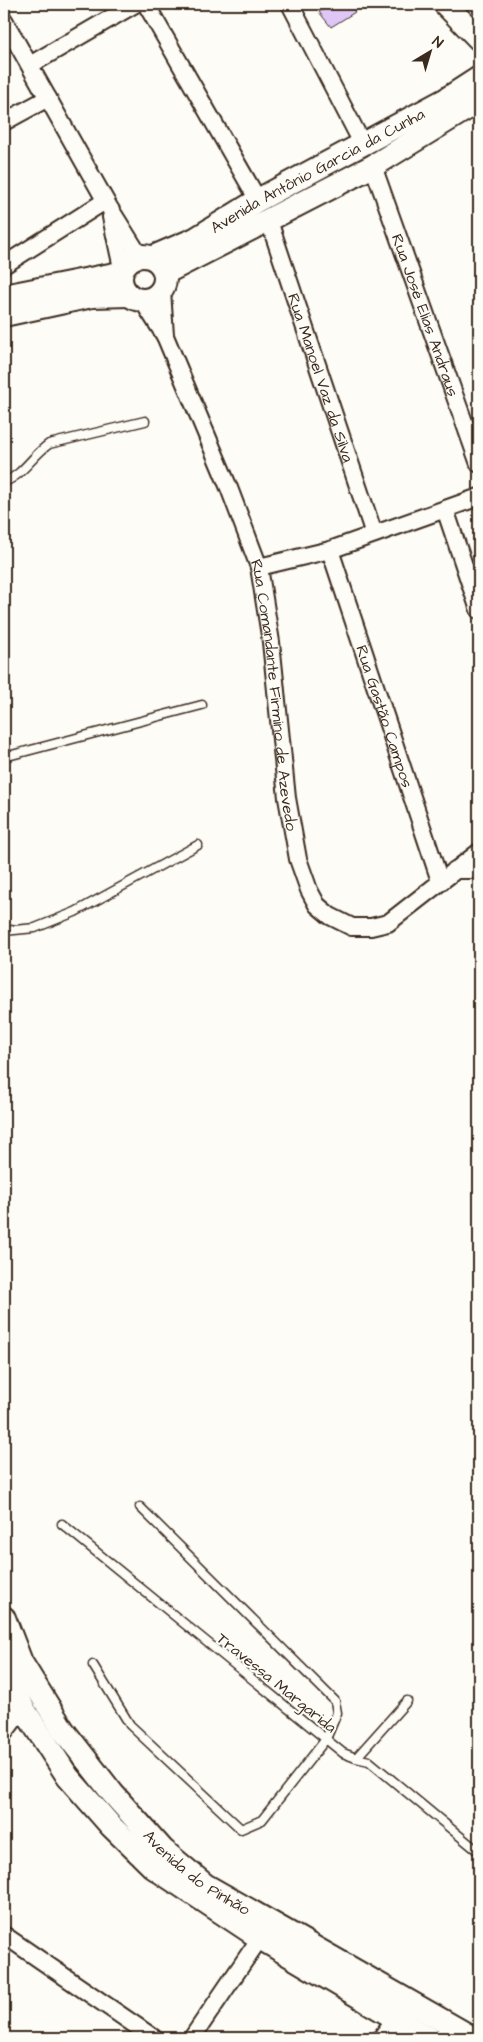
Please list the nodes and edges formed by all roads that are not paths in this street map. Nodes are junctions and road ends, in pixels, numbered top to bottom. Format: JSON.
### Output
{"nodes":[{"id":1,"x":135,"y":4,"type":"edge"},
{"id":2,"x":146,"y":4,"type":"edge"},
{"id":3,"x":290,"y":4,"type":"edge"},
{"id":4,"x":445,"y":4,"type":"edge"},
{"id":5,"x":4,"y":20,"type":"edge"},
{"id":6,"x":479,"y":39,"type":"edge"},
{"id":7,"x":30,"y":65,"type":"junction"},
{"id":8,"x":479,"y":78,"type":"edge"},
{"id":9,"x":48,"y":98,"type":"junction"},
{"id":10,"x":479,"y":101,"type":"edge"},
{"id":11,"x":4,"y":122,"type":"edge"},
{"id":12,"x":362,"y":143,"type":"junction"},
{"id":13,"x":373,"y":166,"type":"junction"},
{"id":14,"x":258,"y":200,"type":"junction"},
{"id":15,"x":107,"y":204,"type":"junction"},
{"id":16,"x":268,"y":221,"type":"junction"},
{"id":17,"x":4,"y":265,"type":"edge"},
{"id":18,"x":144,"y":269,"type":"junction"},
{"id":19,"x":4,"y":296,"type":"edge"},
{"id":20,"x":135,"y":298,"type":"junction"},
{"id":21,"x":4,"y":314,"type":"edge"},
{"id":22,"x":165,"y":336,"type":"junction"},
{"id":23,"x":145,"y":421,"type":"dead end"},
{"id":24,"x":479,"y":464,"type":"edge"},
{"id":25,"x":4,"y":482,"type":"edge"},
{"id":26,"x":479,"y":497,"type":"edge"},
{"id":27,"x":445,"y":510,"type":"junction"},
{"id":28,"x":374,"y":534,"type":"junction"},
{"id":29,"x":330,"y":550,"type":"junction"},
{"id":30,"x":259,"y":567,"type":"junction"},
{"id":31,"x":479,"y":610,"type":"edge"},
{"id":32,"x":202,"y":705,"type":"dead end"},
{"id":33,"x":4,"y":757,"type":"edge"},
{"id":34,"x":198,"y":845,"type":"dead end"},
{"id":35,"x":479,"y":852,"type":"edge"},
{"id":36,"x":455,"y":870,"type":"junction"},
{"id":37,"x":479,"y":870,"type":"edge"},
{"id":38,"x":440,"y":881,"type":"junction"},
{"id":39,"x":4,"y":931,"type":"edge"},
{"id":40,"x":140,"y":1507,"type":"dead end"},
{"id":41,"x":62,"y":1524,"type":"dead end"},
{"id":42,"x":4,"y":1618,"type":"edge"},
{"id":43,"x":93,"y":1665,"type":"dead end"},
{"id":44,"x":4,"y":1666,"type":"edge"},
{"id":45,"x":407,"y":1701,"type":"dead end"},
{"id":46,"x":23,"y":1708,"type":"junction"},
{"id":47,"x":4,"y":1733,"type":"edge"},
{"id":48,"x":326,"y":1739,"type":"junction"},
{"id":49,"x":356,"y":1758,"type":"junction"},
{"id":50,"x":479,"y":1852,"type":"edge"},
{"id":51,"x":4,"y":1935,"type":"edge"},
{"id":52,"x":260,"y":1938,"type":"junction"},
{"id":53,"x":395,"y":2019,"type":"junction"},
{"id":54,"x":154,"y":2038,"type":"edge"},
{"id":55,"x":192,"y":2038,"type":"edge"},
{"id":56,"x":381,"y":2038,"type":"edge"},
{"id":57,"x":429,"y":2038,"type":"edge"},
{"id":58,"x":473,"y":2038,"type":"edge"}],
"edges":[{"from":1,"to":7,"type":"street"},
{"from":2,"to":14,"type":"street"},
{"from":3,"to":12,"type":"street"},
{"from":4,"to":6,"type":"street"},
{"from":5,"to":7,"type":"street"},
{"from":7,"to":9,"type":"street"},
{"from":8,"to":12,"type":"street","name":"Avenida Antônio Garcia da Cunha"},
{"from":9,"to":11,"type":"street"},
{"from":9,"to":15,"type":"street"},
{"from":10,"to":13,"type":"street","name":"Avenida Antônio Garcia da Cunha"},
{"from":12,"to":14,"type":"street","name":"Avenida Antônio Garcia da Cunha"},
{"from":13,"to":16,"type":"street","name":"Avenida Antônio Garcia da Cunha"},
{"from":13,"to":24,"type":"street","name":"Rua José Elias Andraus"},
{"from":14,"to":18,"type":"street","name":"Avenida Antônio Garcia da Cunha"},
{"from":15,"to":17,"type":"street"},
{"from":15,"to":18,"type":"street"},
{"from":15,"to":18,"type":"street"},
{"from":16,"to":18,"type":"street","name":"Avenida Antônio Garcia da Cunha"},
{"from":16,"to":28,"type":"street","name":"Rua Manoel Vaz da Silva"},
{"from":18,"to":19,"type":"street","name":"Avenida Antônio Garcia da Cunha"},
{"from":18,"to":20,"type":"street"},
{"from":18,"to":20,"type":"street"},
{"from":18,"to":22,"type":"street"},
{"from":20,"to":21,"type":"street"},
{"from":20,"to":22,"type":"street"},
{"from":22,"to":30,"type":"street","name":"Rua Comandante Firmino de Azevedo"},
{"from":23,"to":25,"type":"lane"},
{"from":26,"to":27,"type":"street"},
{"from":27,"to":28,"type":"street"},
{"from":27,"to":31,"type":"street"},
{"from":28,"to":29,"type":"street"},
{"from":29,"to":30,"type":"street"},
{"from":29,"to":38,"type":"street","name":"Rua Gastão Campos"},
{"from":30,"to":38,"type":"street","name":"Rua Comandante Firmino de Azevedo"},
{"from":32,"to":33,"type":"lane"},
{"from":34,"to":39,"type":"lane"},
{"from":35,"to":36,"type":"street","name":"Rua Comandante Firmino de Azevedo"},
{"from":36,"to":37,"type":"street"},
{"from":36,"to":38,"type":"street","name":"Rua Comandante Firmino de Azevedo"},
{"from":40,"to":48,"type":"lane"},
{"from":41,"to":48,"type":"lane","name":"Travessa Margarida"},
{"from":42,"to":58,"type":"street","name":"Avenida do Pinhão"},
{"from":43,"to":48,"type":"lane"},
{"from":44,"to":46,"type":"street"},
{"from":45,"to":49,"type":"lane"},
{"from":46,"to":47,"type":"street"},
{"from":46,"to":52,"type":"street"},
{"from":48,"to":49,"type":"lane","name":"Travessa Margarida"},
{"from":49,"to":50,"type":"lane","name":"Travessa Margarida"},
{"from":51,"to":54,"type":"street"},
{"from":52,"to":53,"type":"street"},
{"from":52,"to":55,"type":"street"},
{"from":53,"to":56,"type":"street"},
{"from":53,"to":57,"type":"street"}]}
